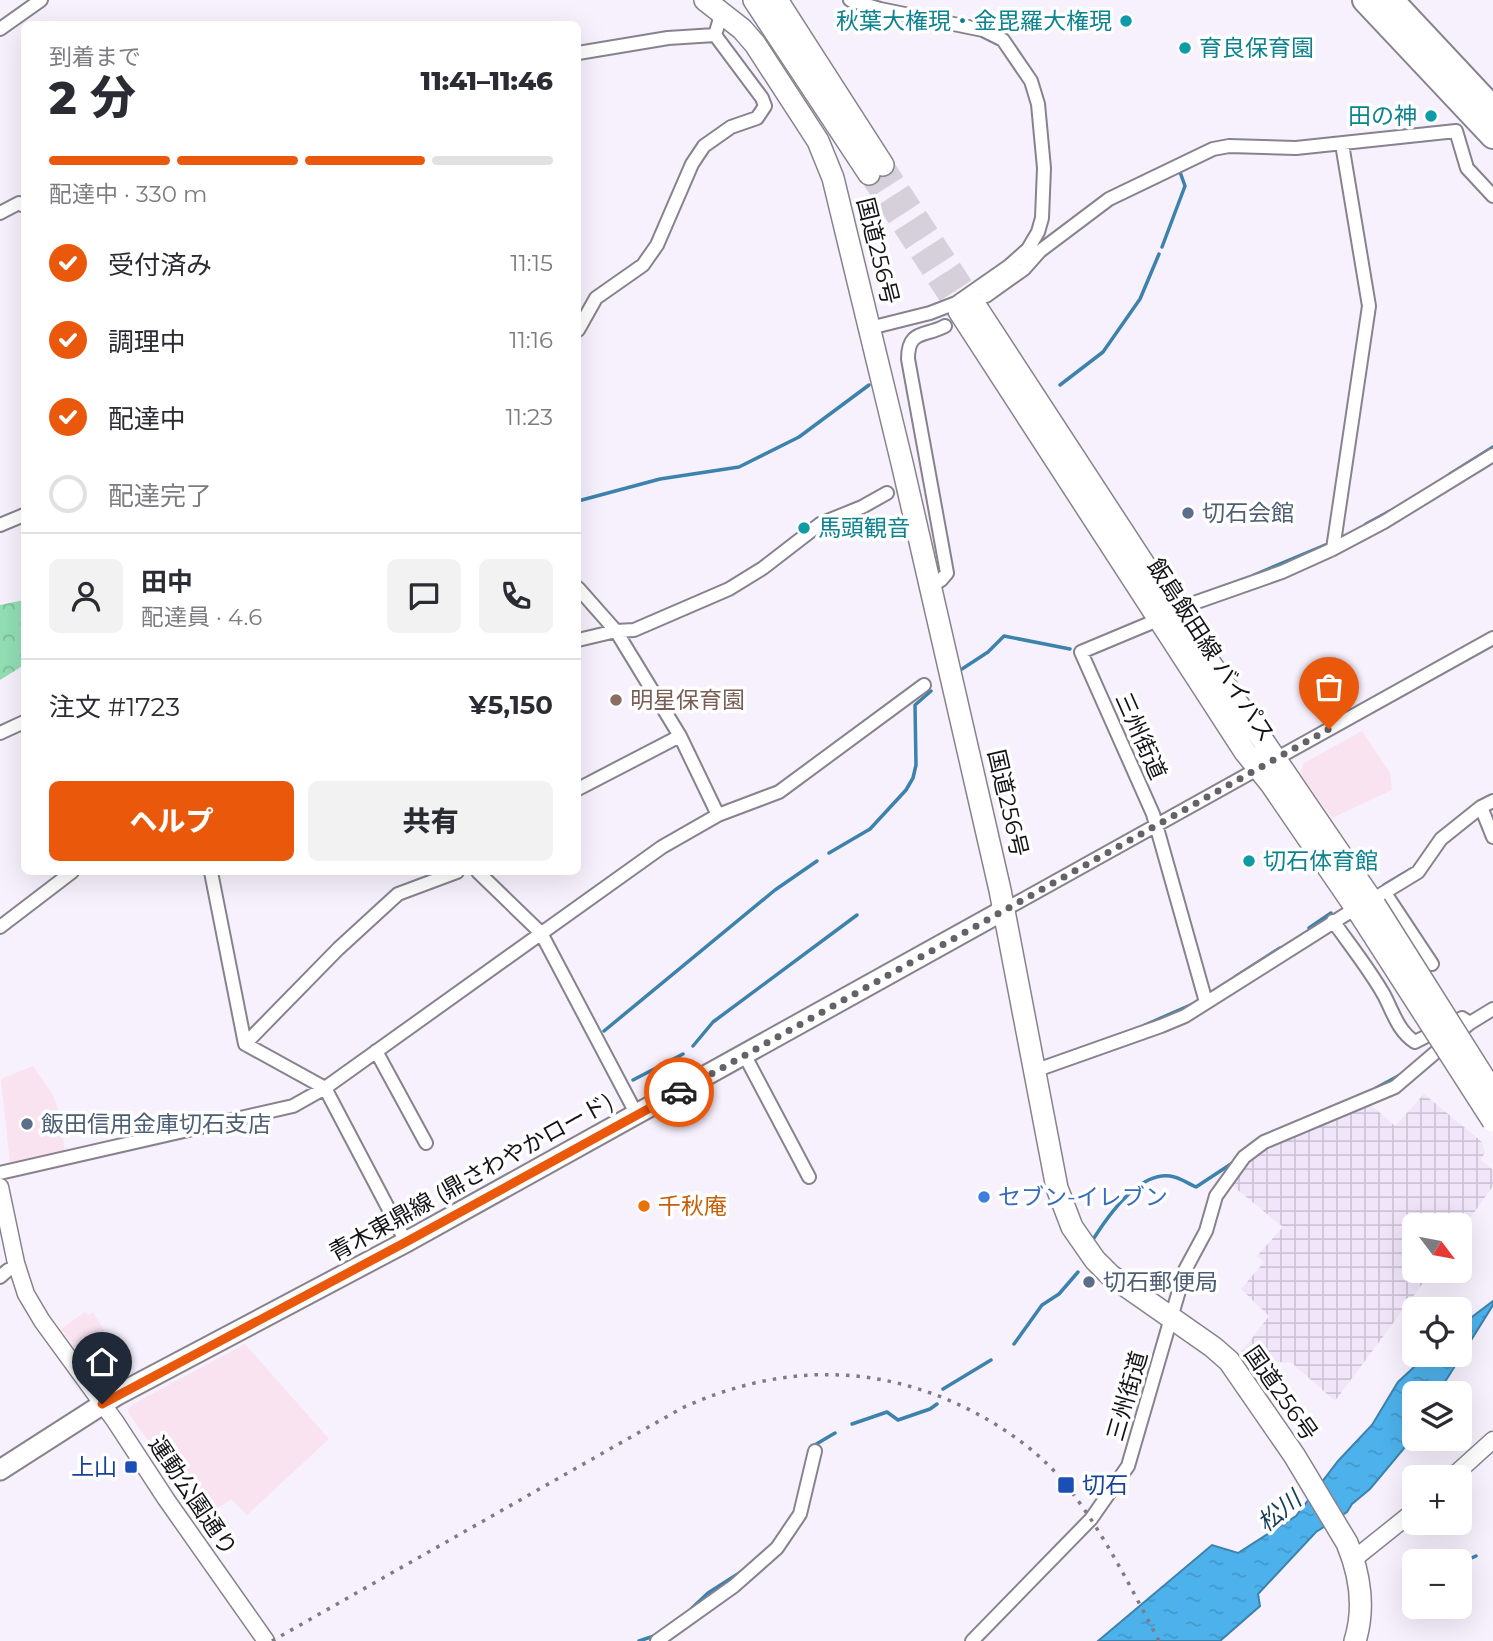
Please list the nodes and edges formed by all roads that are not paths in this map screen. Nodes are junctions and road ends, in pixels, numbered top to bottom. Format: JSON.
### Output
{"nodes":[{"id":1,"x":41,"y":0,"type":"edge"},
{"id":2,"x":754,"y":0,"type":"edge"},
{"id":3,"x":777,"y":0,"type":"edge"},
{"id":4,"x":850,"y":0,"type":"edge"},
{"id":5,"x":1366,"y":0,"type":"edge"},
{"id":6,"x":1391,"y":0,"type":"edge"},
{"id":7,"x":713,"y":6,"type":"edge"},
{"id":8,"x":0,"y":29,"type":"edge"},
{"id":9,"x":715,"y":35,"type":"junction"},
{"id":10,"x":581,"y":52,"type":"edge"},
{"id":11,"x":1493,"y":109,"type":"edge"},
{"id":12,"x":1493,"y":136,"type":"edge"},
{"id":13,"x":1342,"y":144,"type":"junction"},
{"id":14,"x":1493,"y":196,"type":"edge"},
{"id":15,"x":21,"y":204,"type":"edge"},
{"id":16,"x":0,"y":213,"type":"edge"},
{"id":17,"x":966,"y":309,"type":"junction"},
{"id":18,"x":581,"y":325,"type":"edge"},
{"id":19,"x":870,"y":328,"type":"junction"},
{"id":20,"x":1493,"y":455,"type":"edge"},
{"id":21,"x":887,"y":493,"type":"dead end"},
{"id":22,"x":21,"y":516,"type":"edge"},
{"id":23,"x":0,"y":525,"type":"edge"},
{"id":24,"x":1333,"y":549,"type":"junction"},
{"id":25,"x":930,"y":587,"type":"junction"},
{"id":26,"x":581,"y":591,"type":"edge"},
{"id":27,"x":1167,"y":615,"type":"junction"},
{"id":28,"x":616,"y":631,"type":"junction"},
{"id":29,"x":1493,"y":638,"type":"edge"},
{"id":30,"x":581,"y":639,"type":"edge"},
{"id":31,"x":924,"y":685,"type":"dead end"},
{"id":32,"x":21,"y":723,"type":"edge"},
{"id":33,"x":0,"y":733,"type":"edge"},
{"id":34,"x":680,"y":736,"type":"junction"},
{"id":35,"x":1267,"y":764,"type":"junction"},
{"id":36,"x":581,"y":787,"type":"edge"},
{"id":37,"x":1487,"y":804,"type":"edge"},
{"id":38,"x":718,"y":815,"type":"junction"},
{"id":39,"x":1156,"y":825,"type":"junction"},
{"id":40,"x":1493,"y":836,"type":"edge"},
{"id":41,"x":68,"y":875,"type":"edge"},
{"id":42,"x":212,"y":875,"type":"edge"},
{"id":43,"x":449,"y":875,"type":"edge"},
{"id":44,"x":481,"y":875,"type":"edge"},
{"id":45,"x":1370,"y":904,"type":"junction"},
{"id":46,"x":1004,"y":911,"type":"junction"},
{"id":47,"x":1333,"y":921,"type":"junction"},
{"id":48,"x":0,"y":927,"type":"edge"},
{"id":49,"x":541,"y":933,"type":"junction"},
{"id":50,"x":1432,"y":964,"type":"dead end"},
{"id":51,"x":1206,"y":1002,"type":"junction"},
{"id":52,"x":1493,"y":1009,"type":"edge"},
{"id":53,"x":1470,"y":1023,"type":"junction"},
{"id":54,"x":246,"y":1044,"type":"junction"},
{"id":55,"x":376,"y":1051,"type":"junction"},
{"id":56,"x":745,"y":1056,"type":"junction"},
{"id":57,"x":1034,"y":1071,"type":"junction"},
{"id":58,"x":325,"y":1088,"type":"junction"},
{"id":59,"x":1493,"y":1092,"type":"edge"},
{"id":60,"x":637,"y":1115,"type":"junction"},
{"id":61,"x":1493,"y":1121,"type":"edge"},
{"id":62,"x":426,"y":1143,"type":"dead end"},
{"id":63,"x":0,"y":1173,"type":"edge"},
{"id":64,"x":809,"y":1177,"type":"dead end"},
{"id":65,"x":0,"y":1187,"type":"edge"},
{"id":66,"x":406,"y":1242,"type":"junction"},
{"id":67,"x":1170,"y":1318,"type":"junction"},
{"id":68,"x":102,"y":1404,"type":"junction"},
{"id":69,"x":1493,"y":1440,"type":"edge"},
{"id":70,"x":815,"y":1451,"type":"dead end"},
{"id":71,"x":1465,"y":1465,"type":"edge"},
{"id":72,"x":0,"y":1470,"type":"edge"},
{"id":73,"x":1402,"y":1518,"type":"edge"},
{"id":74,"x":1350,"y":1551,"type":"junction"},
{"id":75,"x":261,"y":1635,"type":"edge"},
{"id":76,"x":1360,"y":1635,"type":"edge"},
{"id":77,"x":657,"y":1641,"type":"edge"},
{"id":78,"x":972,"y":1641,"type":"edge"}],
"edges":[{"from":1,"to":8,"type":"street"},
{"from":2,"to":3,"type":"main road"},
{"from":4,"to":19,"type":"street"},
{"from":5,"to":12,"type":"highway"},
{"from":6,"to":11,"type":"highway"},
{"from":7,"to":9,"type":"street"},
{"from":7,"to":19,"type":"main road","name":"国道256号"},
{"from":9,"to":10,"type":"street"},
{"from":9,"to":18,"type":"street"},
{"from":13,"to":14,"type":"street"},
{"from":13,"to":17,"type":"street"},
{"from":13,"to":24,"type":"street"},
{"from":15,"to":16,"type":"street"},
{"from":17,"to":25,"type":"street"},
{"from":17,"to":27,"type":"main road","name":"飯島飯田線 バイパス"},
{"from":19,"to":25,"type":"main road","name":"国道256号"},
{"from":20,"to":24,"type":"street"},
{"from":21,"to":28,"type":"street"},
{"from":22,"to":23,"type":"street"},
{"from":24,"to":27,"type":"street"},
{"from":25,"to":46,"type":"main road","name":"国道256号"},
{"from":26,"to":28,"type":"street"},
{"from":27,"to":35,"type":"main road","name":"飯島飯田線 バイパス"},
{"from":27,"to":39,"type":"street","name":"三州街道"},
{"from":28,"to":30,"type":"street"},
{"from":28,"to":34,"type":"street"},
{"from":29,"to":35,"type":"street"},
{"from":31,"to":38,"type":"street"},
{"from":32,"to":33,"type":"street"},
{"from":34,"to":36,"type":"street"},
{"from":34,"to":38,"type":"street"},
{"from":35,"to":39,"type":"street"},
{"from":35,"to":45,"type":"main road","name":"飯島飯田線 バイパス"},
{"from":37,"to":40,"type":"street"},
{"from":37,"to":45,"type":"street"},
{"from":38,"to":49,"type":"street"},
{"from":39,"to":46,"type":"street"},
{"from":39,"to":51,"type":"street","name":"三州街道"},
{"from":41,"to":48,"type":"street"},
{"from":42,"to":54,"type":"street"},
{"from":43,"to":54,"type":"street"},
{"from":44,"to":49,"type":"street"},
{"from":45,"to":47,"type":"street"},
{"from":45,"to":50,"type":"street"},
{"from":45,"to":59,"type":"main road","name":"飯島飯田線 バイパス","bridge":true},
{"from":45,"to":61,"type":"main road","name":"飯島飯田線 バイパス","bridge":true},
{"from":46,"to":56,"type":"main road","name":"青木東鼎線 (鼎さわやかロード)"},
{"from":46,"to":57,"type":"main road","name":"国道256号"},
{"from":47,"to":51,"type":"street"},
{"from":47,"to":53,"type":"street"},
{"from":49,"to":55,"type":"street"},
{"from":49,"to":60,"type":"street"},
{"from":51,"to":57,"type":"street"},
{"from":52,"to":53,"type":"street"},
{"from":53,"to":67,"type":"street","name":"三州街道"},
{"from":54,"to":58,"type":"street"},
{"from":55,"to":58,"type":"street"},
{"from":55,"to":62,"type":"street"},
{"from":56,"to":60,"type":"main road","name":"青木東鼎線 (鼎さわやかロード)"},
{"from":56,"to":64,"type":"street"},
{"from":57,"to":67,"type":"main road","name":"国道256号"},
{"from":58,"to":63,"type":"street"},
{"from":58,"to":66,"type":"street"},
{"from":60,"to":66,"type":"main road","name":"青木東鼎線 (鼎さわやかロード)"},
{"from":65,"to":68,"type":"street","name":"運動公園通り"},
{"from":66,"to":68,"type":"main road","name":"青木東鼎線 (鼎さわやかロード)"},
{"from":67,"to":74,"type":"main road","name":"国道256号"},
{"from":67,"to":78,"type":"street","name":"三州街道"},
{"from":68,"to":72,"type":"main road","name":"青木東鼎線 (鼎さわやかロード)"},
{"from":68,"to":75,"type":"street","name":"運動公園通り"},
{"from":69,"to":71,"type":"street"},
{"from":70,"to":77,"type":"street"},
{"from":73,"to":74,"type":"street"},
{"from":74,"to":76,"type":"main road","name":"国道256号"}]}
